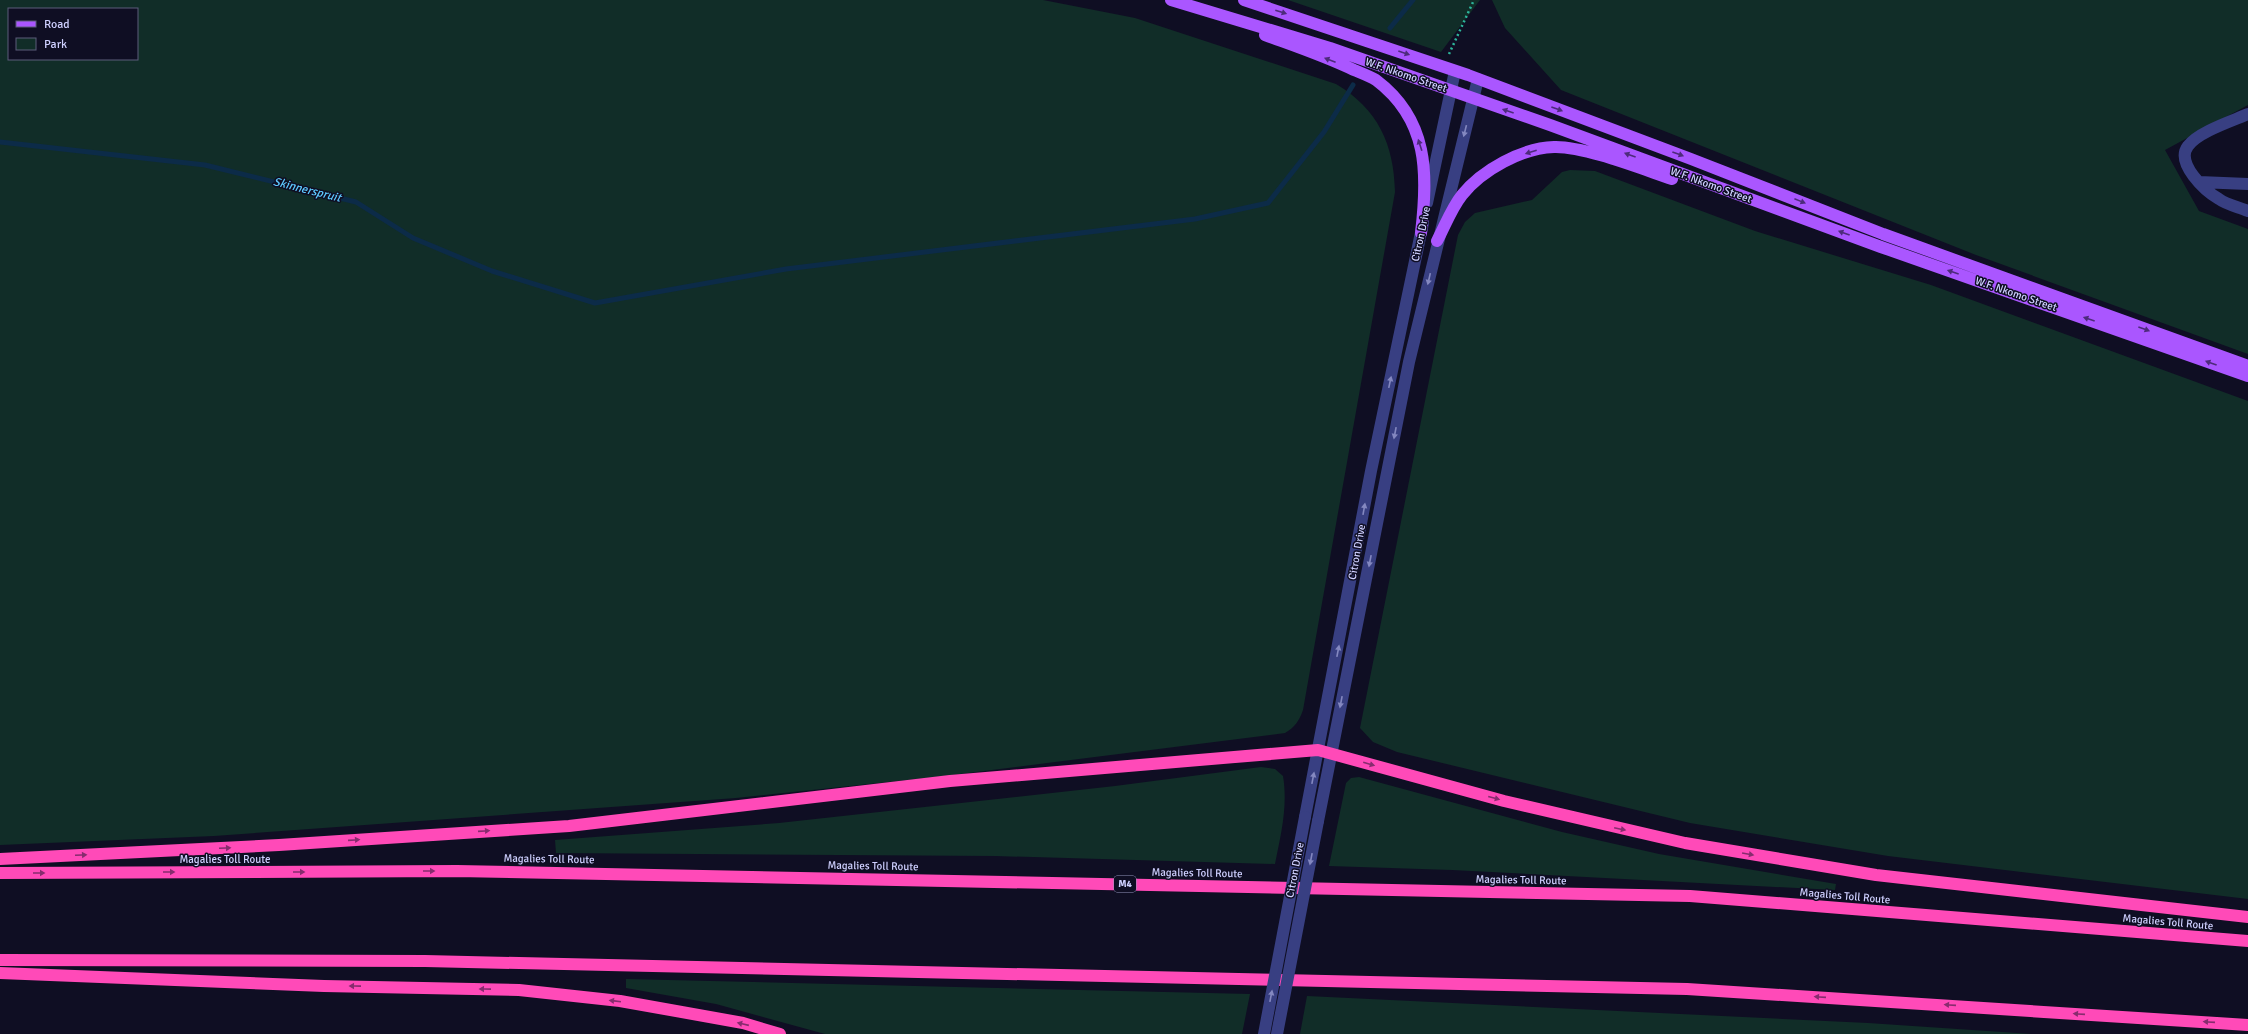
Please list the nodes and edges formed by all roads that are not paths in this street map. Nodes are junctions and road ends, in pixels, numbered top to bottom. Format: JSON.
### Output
{"nodes":[{"id":1,"x":1244,"y":0,"type":"edge"},
{"id":2,"x":1174,"y":1,"type":"edge"},
{"id":3,"x":1456,"y":71,"type":"junction"},
{"id":4,"x":1478,"y":79,"type":"junction"},
{"id":5,"x":1451,"y":90,"type":"junction"},
{"id":6,"x":1473,"y":98,"type":"junction"},
{"id":7,"x":2248,"y":114,"type":"edge"},
{"id":8,"x":2199,"y":182,"type":"junction"},
{"id":9,"x":2248,"y":184,"type":"edge"},
{"id":10,"x":2248,"y":210,"type":"edge"},
{"id":11,"x":1824,"y":226,"type":"junction"},
{"id":12,"x":1421,"y":233,"type":"junction"},
{"id":13,"x":1437,"y":241,"type":"junction"},
{"id":14,"x":2248,"y":366,"type":"edge"},
{"id":15,"x":2248,"y":376,"type":"edge"},
{"id":16,"x":1318,"y":750,"type":"junction"},
{"id":17,"x":1331,"y":753,"type":"junction"},
{"id":18,"x":0,"y":859,"type":"edge"},
{"id":19,"x":0,"y":873,"type":"edge"},
{"id":20,"x":2248,"y":917,"type":"edge"},
{"id":21,"x":2248,"y":942,"type":"edge"},
{"id":22,"x":0,"y":960,"type":"edge"},
{"id":23,"x":0,"y":973,"type":"edge"},
{"id":24,"x":2248,"y":1025,"type":"edge"},
{"id":25,"x":780,"y":1034,"type":"edge"},
{"id":26,"x":1264,"y":1034,"type":"edge"},
{"id":27,"x":1277,"y":1034,"type":"edge"}],
"edges":[{"from":1,"to":3,"type":"main road","name":"W.F. Nkomo Street","one_way":true},
{"from":2,"to":5,"type":"main road","name":"W.F. Nkomo Street"},
{"from":12,"to":2,"type":"main road","one_way":true},
{"from":3,"to":4,"type":"main road","name":"W.F. Nkomo Street"},
{"from":3,"to":5,"type":"street","name":"Citron Drive"},
{"from":4,"to":6,"type":"street","name":"Citron Drive"},
{"from":4,"to":14,"type":"main road","name":"W.F. Nkomo Street","one_way":true},
{"from":5,"to":6,"type":"main road","name":"W.F. Nkomo Street"},
{"from":5,"to":12,"type":"street","name":"Citron Drive"},
{"from":11,"to":6,"type":"main road","name":"W.F. Nkomo Street","one_way":true},
{"from":6,"to":13,"type":"street","name":"Citron Drive","one_way":true},
{"from":7,"to":8,"type":"street"},
{"from":8,"to":9,"type":"street"},
{"from":8,"to":10,"type":"street"},
{"from":11,"to":13,"type":"main road","one_way":true},
{"from":15,"to":11,"type":"main road","name":"W.F. Nkomo Street","one_way":true},
{"from":16,"to":12,"type":"street","name":"Citron Drive","one_way":true},
{"from":13,"to":17,"type":"street","name":"Citron Drive","one_way":true},
{"from":16,"to":17,"type":"highway"},
{"from":18,"to":16,"type":"highway","one_way":true},
{"from":26,"to":16,"type":"street","name":"Citron Drive","one_way":true,"bridge":true},
{"from":17,"to":20,"type":"highway","one_way":true},
{"from":17,"to":27,"type":"street","name":"Citron Drive","one_way":true,"bridge":true},
{"from":19,"to":21,"type":"highway","name":"Magalies Toll Route","number":"M4","one_way":true},
{"from":24,"to":22,"type":"highway","one_way":true},
{"from":25,"to":23,"type":"highway","one_way":true}]}
